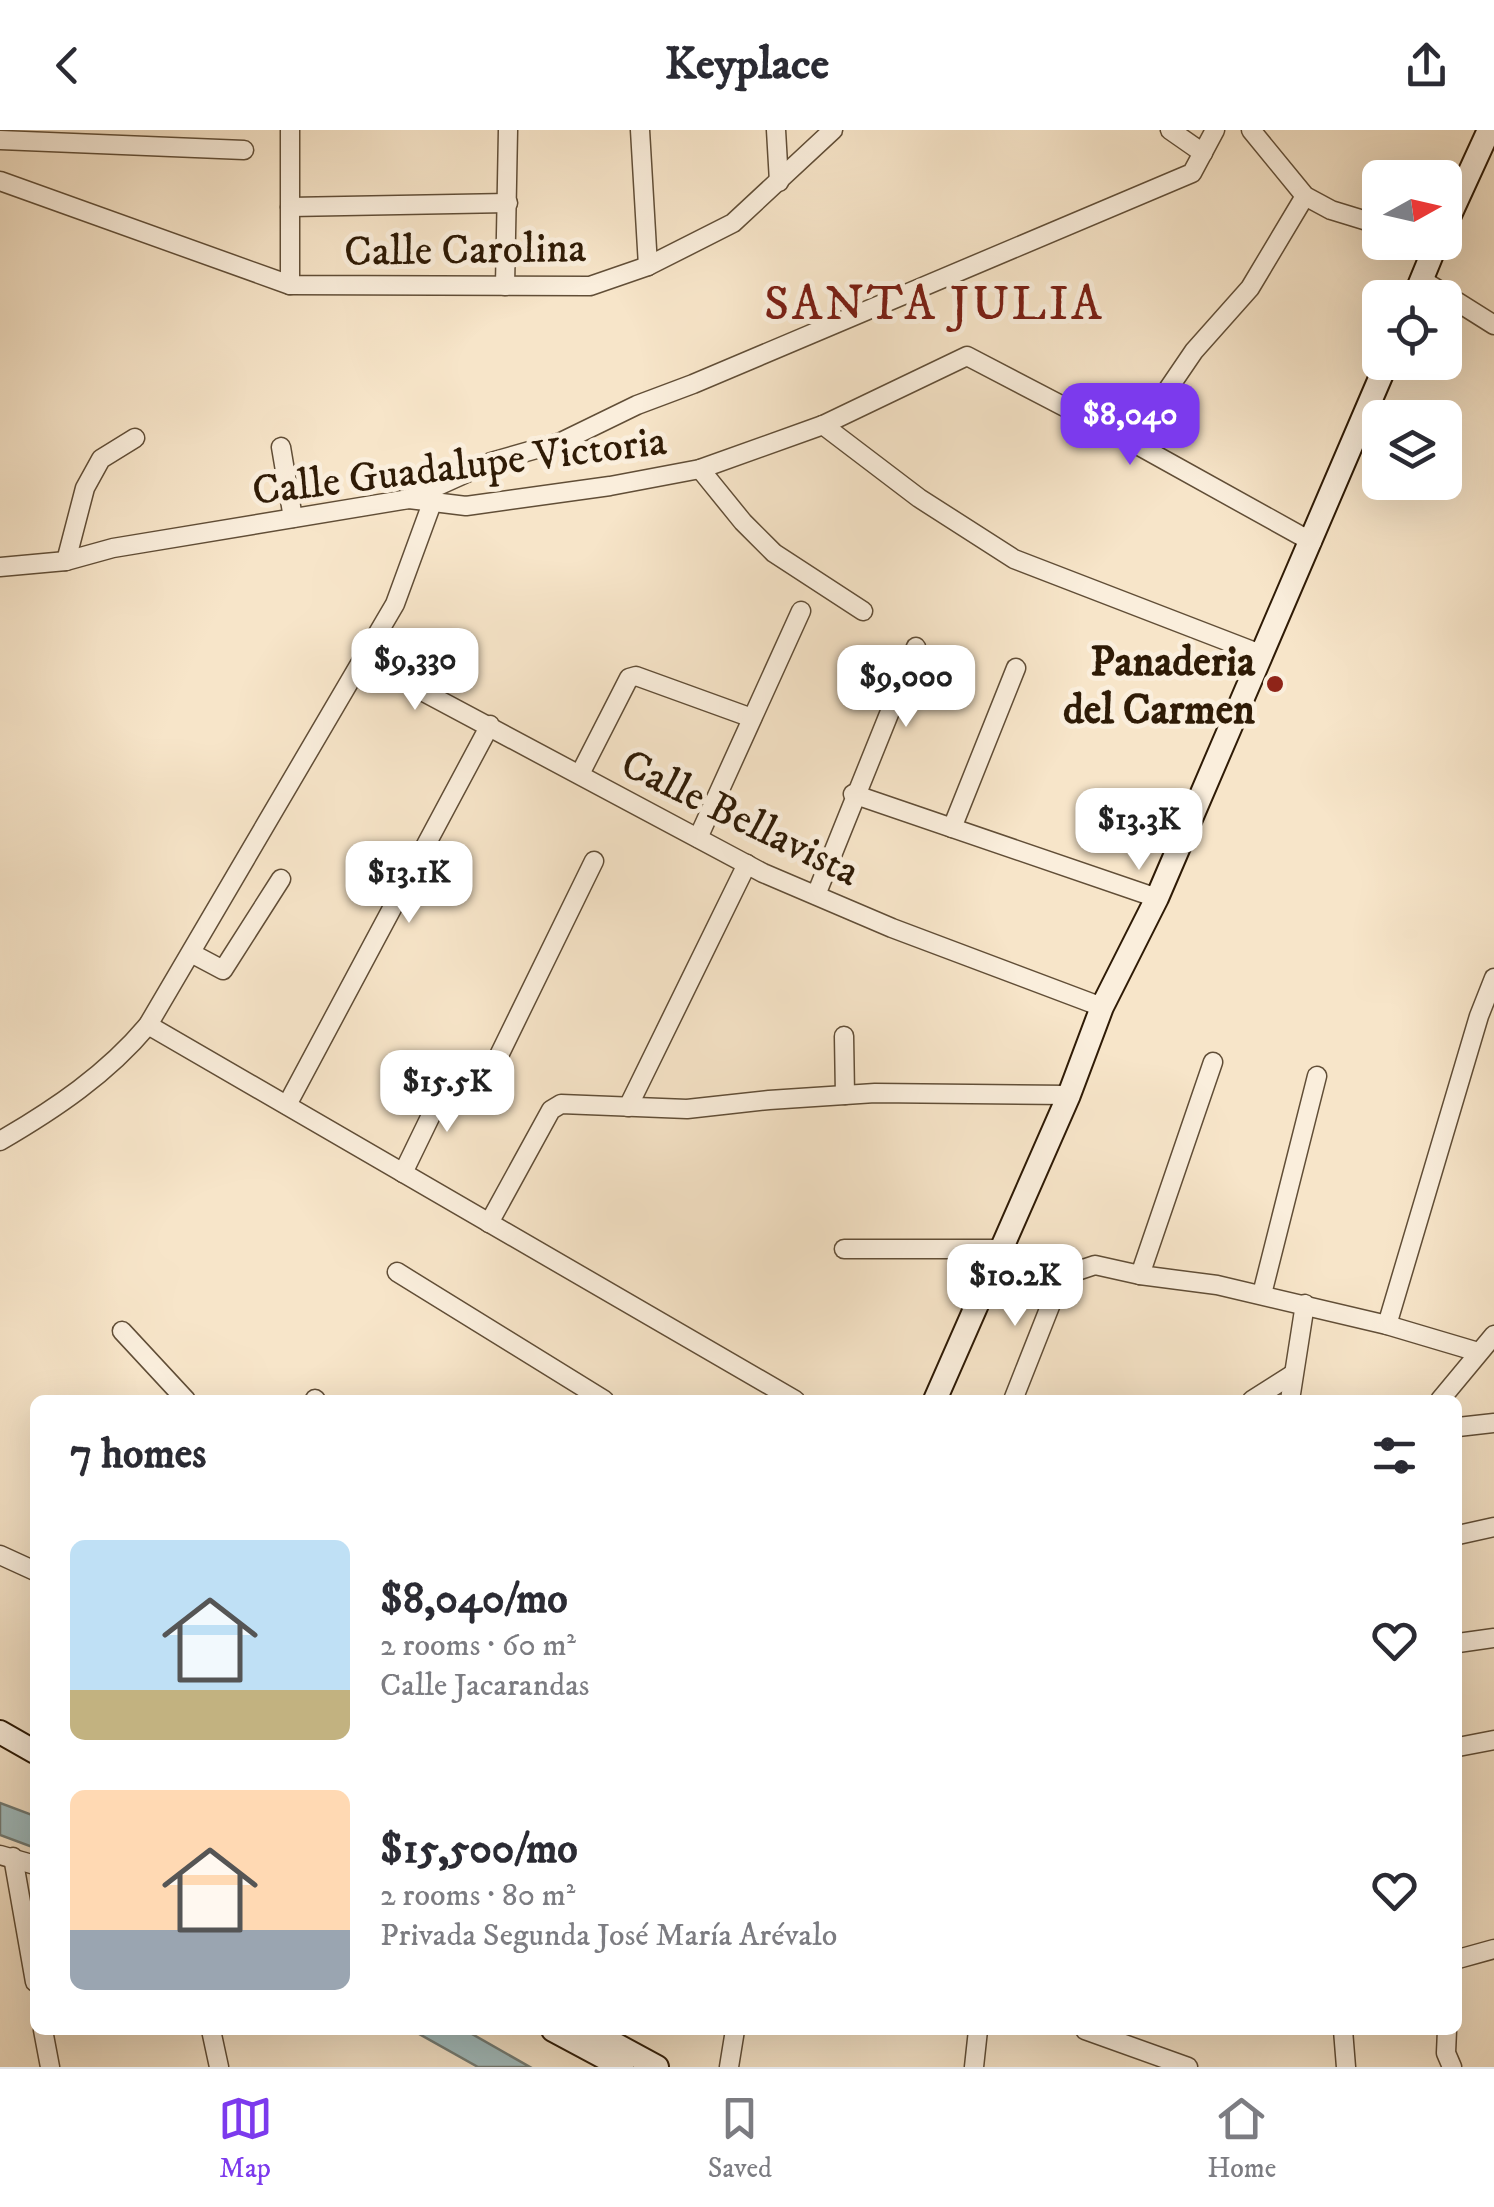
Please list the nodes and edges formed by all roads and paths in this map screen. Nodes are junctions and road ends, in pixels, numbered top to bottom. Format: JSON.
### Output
{"nodes":[{"id":1,"x":1,"y":130,"type":"edge"},
{"id":2,"x":290,"y":130,"type":"edge"},
{"id":3,"x":508,"y":130,"type":"edge"},
{"id":4,"x":640,"y":130,"type":"edge"},
{"id":5,"x":776,"y":130,"type":"edge"},
{"id":6,"x":832,"y":130,"type":"edge"},
{"id":7,"x":1170,"y":130,"type":"edge"},
{"id":8,"x":1215,"y":130,"type":"edge"},
{"id":9,"x":1251,"y":130,"type":"edge"},
{"id":10,"x":1490,"y":133,"type":"edge"},
{"id":11,"x":0,"y":140,"type":"edge"},
{"id":12,"x":244,"y":150,"type":"dead end"},
{"id":13,"x":1203,"y":154,"type":"junction"},
{"id":14,"x":0,"y":181,"type":"edge"},
{"id":15,"x":780,"y":182,"type":"junction"},
{"id":16,"x":1462,"y":191,"type":"edge"},
{"id":17,"x":1305,"y":196,"type":"junction"},
{"id":18,"x":508,"y":204,"type":"junction"},
{"id":19,"x":290,"y":207,"type":"junction"},
{"id":20,"x":1362,"y":219,"type":"edge"},
{"id":21,"x":648,"y":266,"type":"junction"},
{"id":22,"x":290,"y":285,"type":"junction"},
{"id":23,"x":505,"y":286,"type":"junction"},
{"id":24,"x":1462,"y":310,"type":"edge"},
{"id":25,"x":1494,"y":326,"type":"edge"},
{"id":26,"x":1380,"y":380,"type":"edge"},
{"id":27,"x":824,"y":426,"type":"junction"},
{"id":28,"x":134,"y":438,"type":"dead end"},
{"id":29,"x":1132,"y":442,"type":"junction"},
{"id":30,"x":281,"y":447,"type":"dead end"},
{"id":31,"x":700,"y":469,"type":"junction"},
{"id":32,"x":408,"y":499,"type":"junction"},
{"id":33,"x":432,"y":503,"type":"junction"},
{"id":34,"x":293,"y":518,"type":"junction"},
{"id":35,"x":1312,"y":542,"type":"junction"},
{"id":36,"x":66,"y":560,"type":"junction"},
{"id":37,"x":0,"y":567,"type":"edge"},
{"id":38,"x":801,"y":611,"type":"dead end"},
{"id":39,"x":864,"y":611,"type":"dead end"},
{"id":40,"x":916,"y":647,"type":"dead end"},
{"id":41,"x":1263,"y":655,"type":"junction"},
{"id":42,"x":362,"y":659,"type":"junction"},
{"id":43,"x":1016,"y":668,"type":"dead end"},
{"id":44,"x":752,"y":718,"type":"junction"},
{"id":45,"x":490,"y":725,"type":"junction"},
{"id":46,"x":580,"y":774,"type":"junction"},
{"id":47,"x":853,"y":794,"type":"junction"},
{"id":48,"x":952,"y":828,"type":"junction"},
{"id":49,"x":698,"y":838,"type":"junction"},
{"id":50,"x":594,"y":860,"type":"dead end"},
{"id":51,"x":747,"y":864,"type":"junction"},
{"id":52,"x":281,"y":880,"type":"dead end"},
{"id":53,"x":816,"y":895,"type":"junction"},
{"id":54,"x":1156,"y":898,"type":"junction"},
{"id":55,"x":191,"y":952,"type":"junction"},
{"id":56,"x":1494,"y":978,"type":"edge"},
{"id":57,"x":1102,"y":1007,"type":"junction"},
{"id":58,"x":148,"y":1025,"type":"junction"},
{"id":59,"x":844,"y":1036,"type":"dead end"},
{"id":60,"x":1213,"y":1062,"type":"dead end"},
{"id":61,"x":1316,"y":1076,"type":"dead end"},
{"id":62,"x":845,"y":1094,"type":"junction"},
{"id":63,"x":1069,"y":1095,"type":"junction"},
{"id":64,"x":287,"y":1105,"type":"junction"},
{"id":65,"x":628,"y":1107,"type":"junction"},
{"id":66,"x":0,"y":1141,"type":"edge"},
{"id":67,"x":403,"y":1173,"type":"junction"},
{"id":68,"x":489,"y":1223,"type":"junction"},
{"id":69,"x":844,"y":1249,"type":"dead end"},
{"id":70,"x":999,"y":1249,"type":"junction"},
{"id":71,"x":397,"y":1272,"type":"dead end"},
{"id":72,"x":1140,"y":1275,"type":"junction"},
{"id":73,"x":1262,"y":1294,"type":"junction"},
{"id":74,"x":1305,"y":1304,"type":"junction"},
{"id":75,"x":1387,"y":1325,"type":"junction"},
{"id":76,"x":122,"y":1331,"type":"dead end"},
{"id":77,"x":1494,"y":1336,"type":"edge"},
{"id":78,"x":1478,"y":1352,"type":"junction"},
{"id":79,"x":1293,"y":1374,"type":"junction"},
{"id":80,"x":181,"y":1395,"type":"edge"},
{"id":81,"x":596,"y":1395,"type":"edge"},
{"id":82,"x":786,"y":1395,"type":"edge"},
{"id":83,"x":943,"y":1395,"type":"edge"},
{"id":84,"x":1015,"y":1395,"type":"edge"},
{"id":85,"x":1260,"y":1395,"type":"edge"},
{"id":86,"x":1291,"y":1395,"type":"edge"},
{"id":87,"x":1444,"y":1395,"type":"edge"},
{"id":88,"x":1494,"y":1423,"type":"edge"},
{"id":89,"x":1462,"y":1427,"type":"edge"},
{"id":90,"x":1494,"y":1528,"type":"edge"},
{"id":91,"x":1462,"y":1534,"type":"edge"},
{"id":92,"x":0,"y":1556,"type":"edge"},
{"id":93,"x":30,"y":1569,"type":"edge"},
{"id":94,"x":1494,"y":1638,"type":"edge"},
{"id":95,"x":1462,"y":1643,"type":"edge"},
{"id":96,"x":0,"y":1732,"type":"edge"},
{"id":97,"x":1494,"y":1740,"type":"edge"},
{"id":98,"x":1462,"y":1745,"type":"edge"},
{"id":99,"x":30,"y":1749,"type":"edge"},
{"id":100,"x":7,"y":1856,"type":"edge"},
{"id":101,"x":1494,"y":1949,"type":"edge"},
{"id":102,"x":30,"y":1957,"type":"edge"},
{"id":103,"x":1462,"y":1958,"type":"edge"},
{"id":104,"x":45,"y":2035,"type":"edge"},
{"id":105,"x":212,"y":2035,"type":"edge"},
{"id":106,"x":561,"y":2035,"type":"edge"},
{"id":107,"x":598,"y":2035,"type":"edge"},
{"id":108,"x":734,"y":2035,"type":"edge"},
{"id":109,"x":977,"y":2035,"type":"edge"},
{"id":110,"x":1105,"y":2035,"type":"edge"},
{"id":111,"x":1343,"y":2035,"type":"edge"},
{"id":112,"x":1446,"y":2035,"type":"edge"},
{"id":113,"x":50,"y":2067,"type":"edge"},
{"id":114,"x":219,"y":2067,"type":"edge"},
{"id":115,"x":622,"y":2067,"type":"edge"},
{"id":116,"x":658,"y":2067,"type":"edge"},
{"id":117,"x":729,"y":2067,"type":"edge"},
{"id":118,"x":974,"y":2067,"type":"edge"},
{"id":119,"x":1188,"y":2067,"type":"edge"},
{"id":120,"x":1346,"y":2067,"type":"edge"},
{"id":121,"x":1452,"y":2067,"type":"edge"}],
"edges":[{"from":1,"to":11,"type":"street"},
{"from":2,"to":19,"type":"street"},
{"from":3,"to":18,"type":"street"},
{"from":4,"to":21,"type":"street"},
{"from":5,"to":15,"type":"street"},
{"from":6,"to":15,"type":"street","name":"Calle Carolina"},
{"from":7,"to":13,"type":"street"},
{"from":8,"to":13,"type":"street"},
{"from":9,"to":17,"type":"street"},
{"from":10,"to":16,"type":"street"},
{"from":11,"to":12,"type":"street"},
{"from":13,"to":32,"type":"street"},
{"from":14,"to":22,"type":"street","name":"Calle Carolina"},
{"from":15,"to":21,"type":"street","name":"Calle Carolina"},
{"from":17,"to":20,"type":"street"},
{"from":17,"to":29,"type":"street"},
{"from":18,"to":19,"type":"street"},
{"from":18,"to":23,"type":"street"},
{"from":19,"to":22,"type":"street"},
{"from":21,"to":23,"type":"street","name":"Calle Carolina"},
{"from":22,"to":23,"type":"street","name":"Calle Carolina"},
{"from":24,"to":25,"type":"street"},
{"from":26,"to":35,"type":"street"},
{"from":27,"to":29,"type":"street","name":"Calle Guadalupe Victoria"},
{"from":27,"to":31,"type":"street","name":"Calle Guadalupe Victoria"},
{"from":27,"to":41,"type":"street"},
{"from":28,"to":36,"type":"street"},
{"from":29,"to":35,"type":"street"},
{"from":30,"to":34,"type":"street"},
{"from":31,"to":33,"type":"street","name":"Calle Guadalupe Victoria"},
{"from":31,"to":39,"type":"street"},
{"from":32,"to":33,"type":"street","name":"Calle Guadalupe Victoria"},
{"from":32,"to":34,"type":"street","name":"Calle Guadalupe Victoria"},
{"from":33,"to":42,"type":"street"},
{"from":34,"to":36,"type":"street","name":"Calle Guadalupe Victoria"},
{"from":35,"to":41,"type":"street"},
{"from":36,"to":37,"type":"street","name":"Calle Guadalupe Victoria"},
{"from":38,"to":44,"type":"street"},
{"from":40,"to":47,"type":"street"},
{"from":41,"to":54,"type":"street"},
{"from":42,"to":45,"type":"street","name":"Calle Bellavista"},
{"from":42,"to":55,"type":"street"},
{"from":43,"to":48,"type":"street"},
{"from":44,"to":46,"type":"street"},
{"from":44,"to":49,"type":"street"},
{"from":45,"to":46,"type":"street","name":"Calle Bellavista"},
{"from":45,"to":64,"type":"street"},
{"from":46,"to":49,"type":"street","name":"Calle Bellavista"},
{"from":47,"to":48,"type":"street"},
{"from":47,"to":53,"type":"street"},
{"from":48,"to":54,"type":"street"},
{"from":49,"to":51,"type":"street","name":"Calle Bellavista"},
{"from":50,"to":67,"type":"street"},
{"from":51,"to":53,"type":"street","name":"Calle Bellavista"},
{"from":51,"to":65,"type":"street"},
{"from":52,"to":55,"type":"street"},
{"from":53,"to":57,"type":"street","name":"Calle Bellavista"},
{"from":54,"to":57,"type":"street"},
{"from":55,"to":58,"type":"street"},
{"from":56,"to":75,"type":"street"},
{"from":57,"to":63,"type":"street"},
{"from":58,"to":64,"type":"street"},
{"from":58,"to":66,"type":"street"},
{"from":59,"to":62,"type":"street"},
{"from":60,"to":72,"type":"street"},
{"from":61,"to":73,"type":"street"},
{"from":62,"to":63,"type":"street"},
{"from":62,"to":65,"type":"street"},
{"from":63,"to":70,"type":"street"},
{"from":64,"to":67,"type":"street"},
{"from":65,"to":68,"type":"street"},
{"from":67,"to":68,"type":"street"},
{"from":68,"to":82,"type":"street"},
{"from":69,"to":70,"type":"street"},
{"from":70,"to":83,"type":"street"},
{"from":71,"to":81,"type":"street"},
{"from":72,"to":73,"type":"street"},
{"from":72,"to":84,"type":"street"},
{"from":73,"to":74,"type":"street"},
{"from":74,"to":75,"type":"street"},
{"from":74,"to":79,"type":"street"},
{"from":75,"to":78,"type":"street"},
{"from":76,"to":80,"type":"street"},
{"from":77,"to":78,"type":"street"},
{"from":78,"to":87,"type":"street"},
{"from":79,"to":85,"type":"street"},
{"from":79,"to":86,"type":"street"},
{"from":88,"to":89,"type":"street"},
{"from":90,"to":91,"type":"street"},
{"from":92,"to":93,"type":"street"},
{"from":94,"to":95,"type":"street"},
{"from":96,"to":99,"type":"street"},
{"from":97,"to":98,"type":"street"},
{"from":100,"to":102,"type":"street"},
{"from":101,"to":103,"type":"street"},
{"from":104,"to":113,"type":"street"},
{"from":105,"to":114,"type":"street"},
{"from":106,"to":115,"type":"street"},
{"from":107,"to":116,"type":"street"},
{"from":108,"to":117,"type":"street"},
{"from":109,"to":118,"type":"street"},
{"from":110,"to":119,"type":"street"},
{"from":111,"to":120,"type":"street"},
{"from":112,"to":121,"type":"street"}]}
